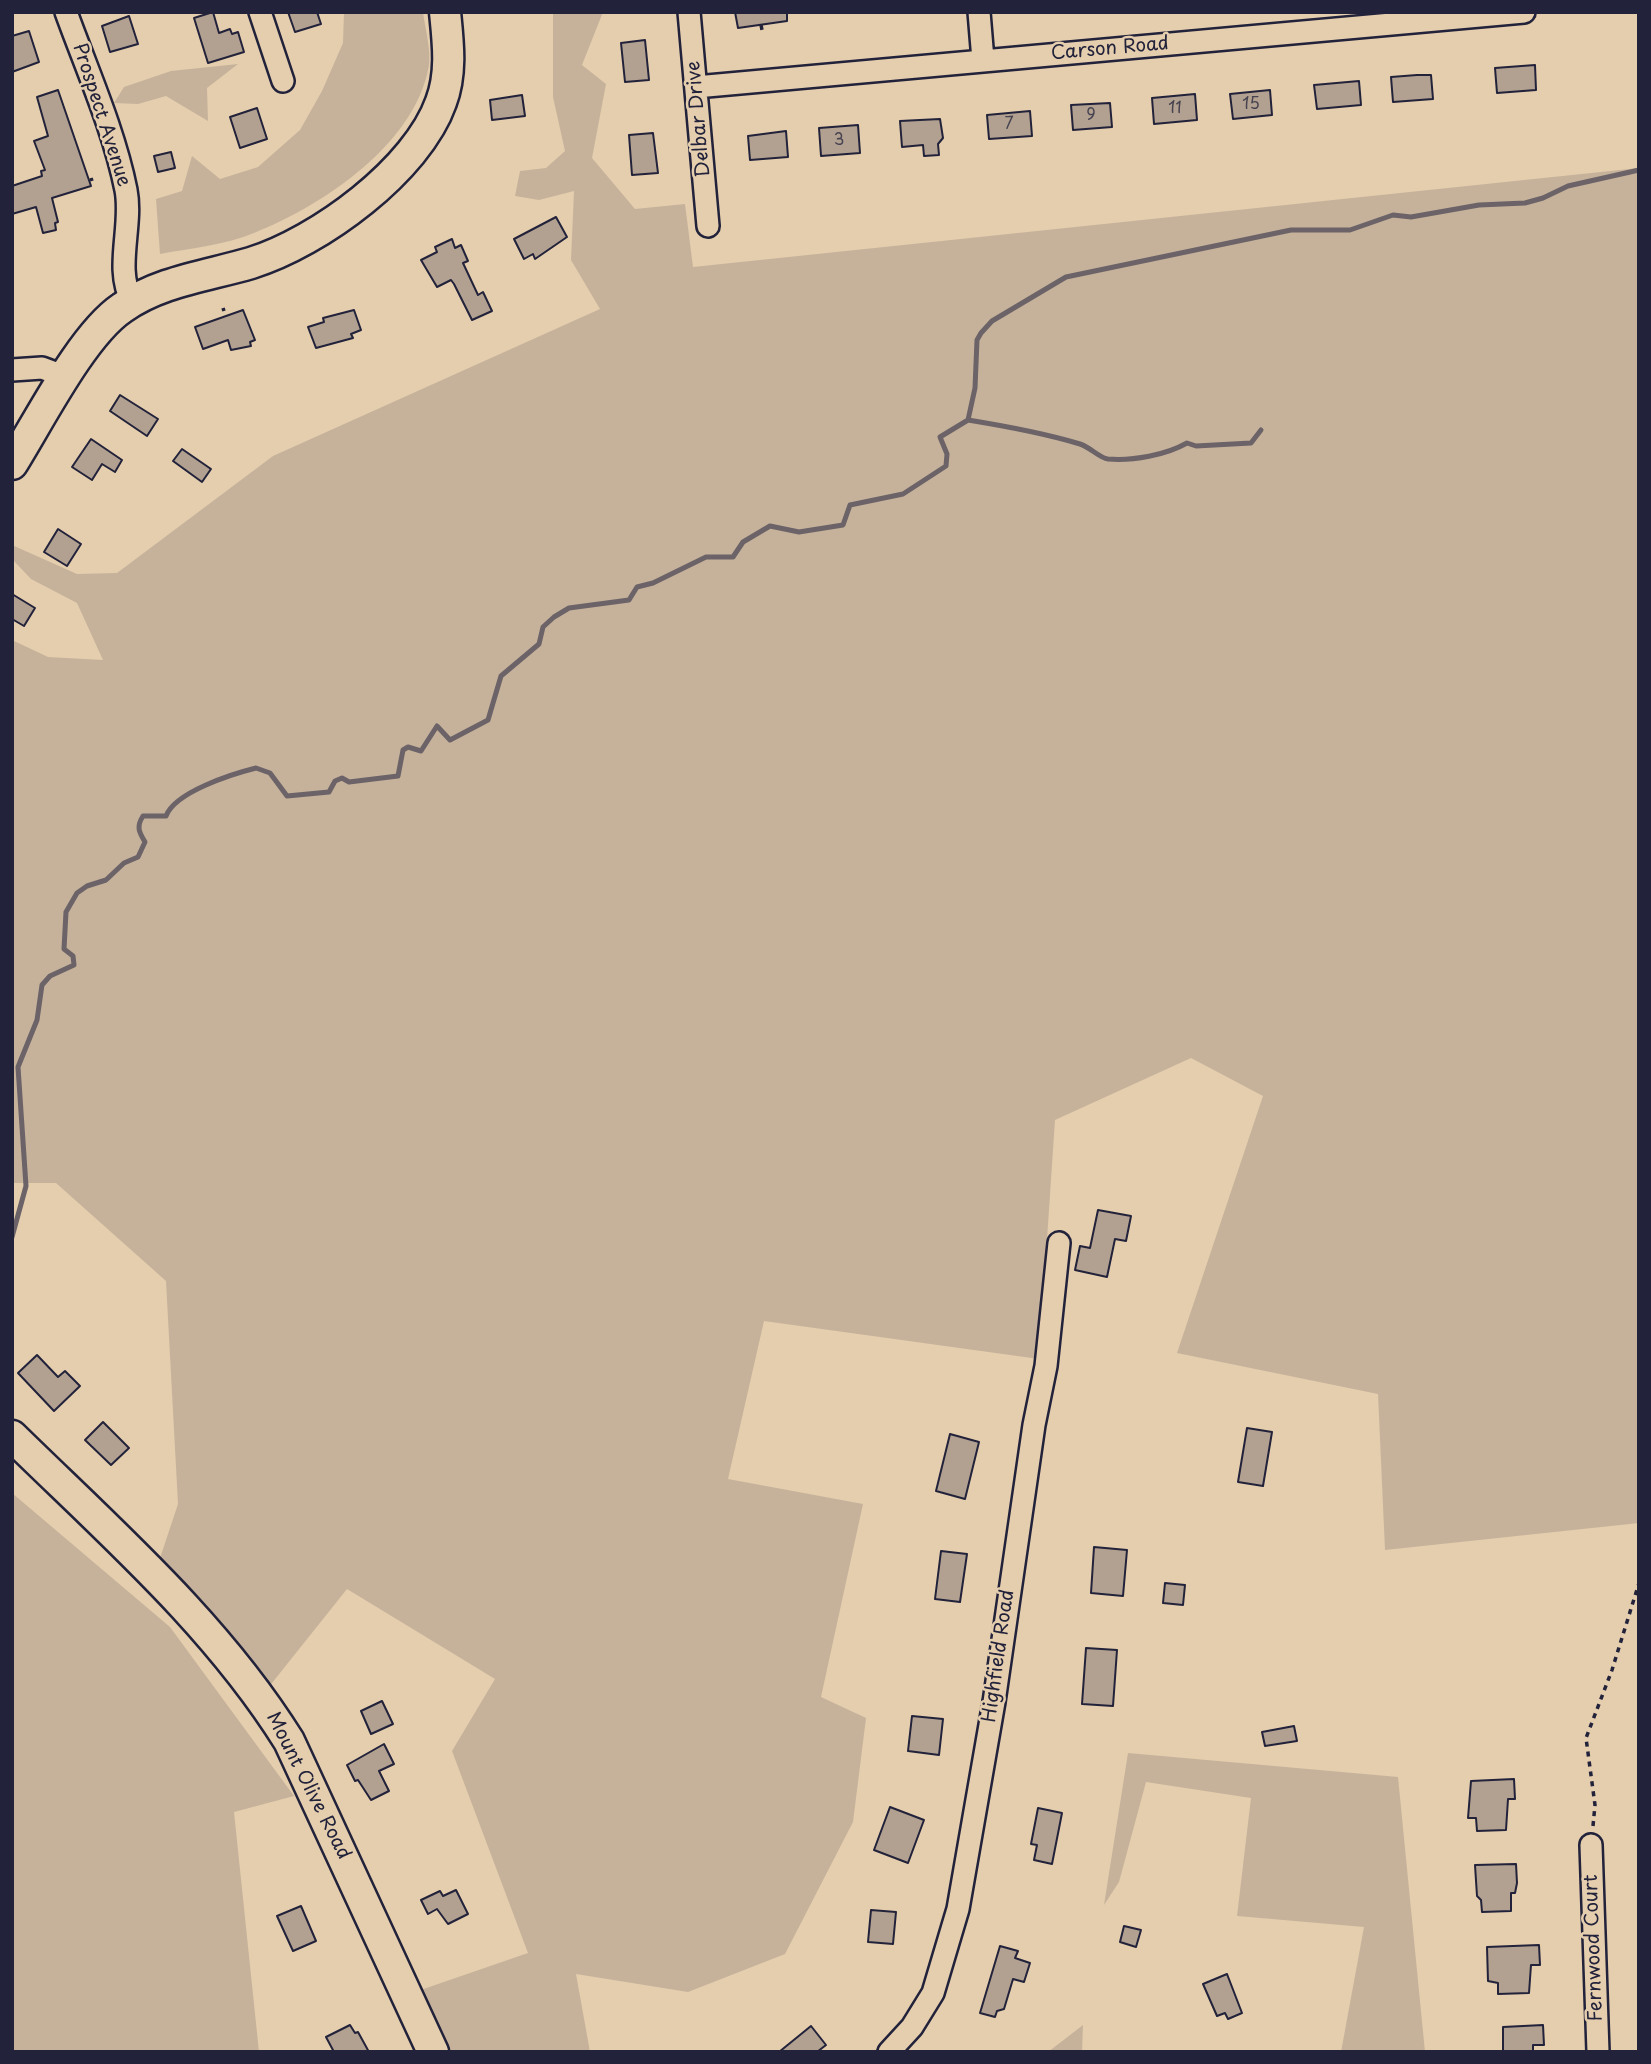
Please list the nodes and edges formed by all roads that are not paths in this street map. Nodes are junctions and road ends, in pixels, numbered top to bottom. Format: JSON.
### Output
{"nodes":[{"id":1,"x":66,"y":12,"type":"edge"},
{"id":2,"x":260,"y":12,"type":"edge"},
{"id":3,"x":445,"y":12,"type":"edge"},
{"id":4,"x":689,"y":12,"type":"edge"},
{"id":5,"x":979,"y":12,"type":"edge"},
{"id":6,"x":1524,"y":12,"type":"edge"},
{"id":7,"x":983,"y":60,"type":"junction"},
{"id":8,"x":283,"y":81,"type":"dead end"},
{"id":9,"x":696,"y":87,"type":"junction"},
{"id":10,"x":709,"y":226,"type":"dead end"},
{"id":11,"x":132,"y":301,"type":"junction"},
{"id":12,"x":12,"y":370,"type":"edge"},
{"id":13,"x":66,"y":377,"type":"junction"},
{"id":14,"x":12,"y":464,"type":"edge"},
{"id":15,"x":1059,"y":1243,"type":"dead end"},
{"id":16,"x":12,"y":1436,"type":"edge"},
{"id":17,"x":1591,"y":1845,"type":"road end"},
{"id":18,"x":433,"y":2052,"type":"edge"},
{"id":19,"x":889,"y":2052,"type":"edge"},
{"id":20,"x":1598,"y":2052,"type":"edge"}],
"edges":[{"from":1,"to":11,"type":"street","name":"Prospect Avenue"},
{"from":2,"to":8,"type":"street"},
{"from":3,"to":11,"type":"street"},
{"from":4,"to":9,"type":"street","name":"Delbar Drive"},
{"from":5,"to":7,"type":"street"},
{"from":6,"to":7,"type":"street","name":"Carson Road"},
{"from":7,"to":9,"type":"street","name":"Carson Road"},
{"from":9,"to":10,"type":"street","name":"Delbar Drive"},
{"from":11,"to":13,"type":"street"},
{"from":12,"to":13,"type":"street"},
{"from":13,"to":14,"type":"street"},
{"from":15,"to":19,"type":"street","name":"Highfield Road"},
{"from":16,"to":18,"type":"street","name":"Mount Olive Road"},
{"from":17,"to":20,"type":"street","name":"Fernwood Court"}]}
